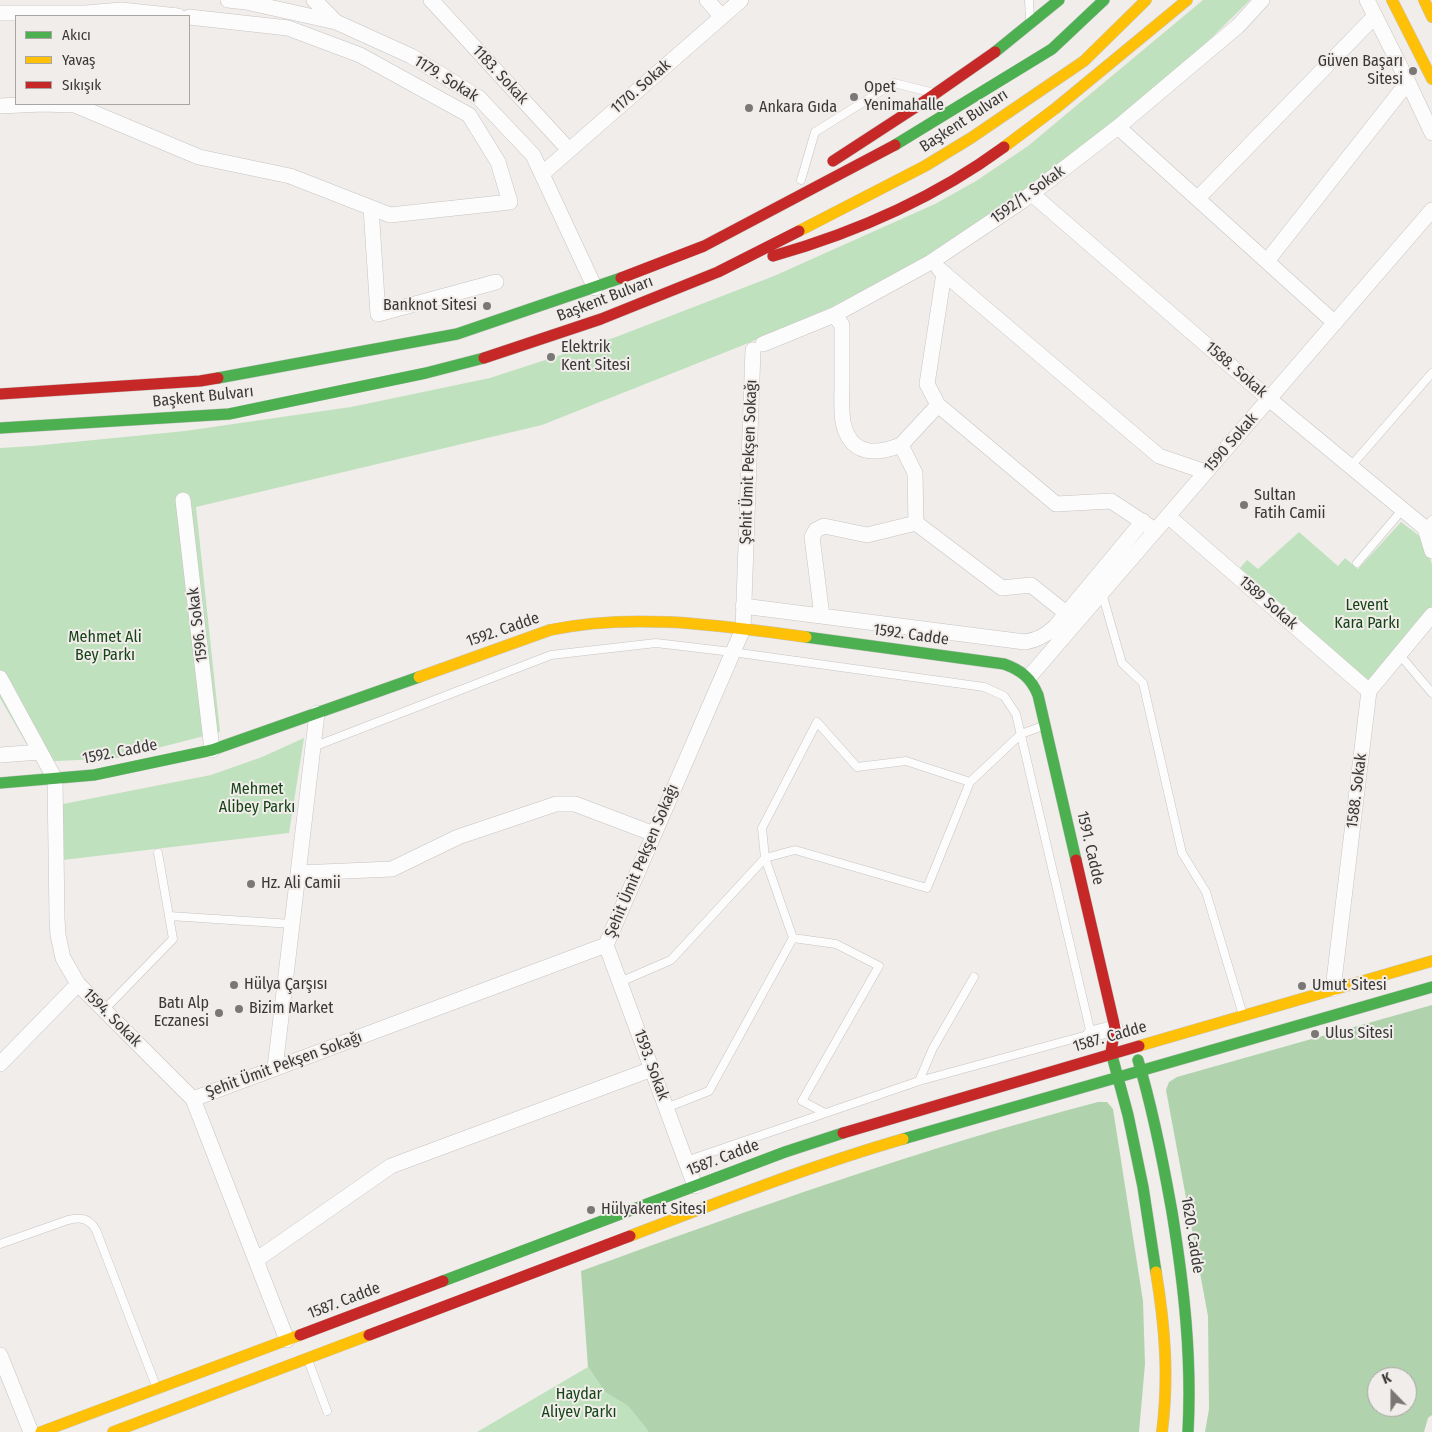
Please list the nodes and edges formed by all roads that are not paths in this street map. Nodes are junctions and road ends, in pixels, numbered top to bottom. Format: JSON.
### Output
{"nodes":[{"id":1,"x":228,"y":0,"type":"edge"},
{"id":2,"x":314,"y":0,"type":"edge"},
{"id":3,"x":431,"y":0,"type":"edge"},
{"id":4,"x":707,"y":0,"type":"edge"},
{"id":5,"x":741,"y":0,"type":"edge"},
{"id":6,"x":1029,"y":0,"type":"edge"},
{"id":7,"x":1059,"y":0,"type":"edge"},
{"id":8,"x":1104,"y":0,"type":"edge"},
{"id":9,"x":1146,"y":0,"type":"edge"},
{"id":10,"x":1187,"y":0,"type":"edge"},
{"id":11,"x":1262,"y":0,"type":"edge"},
{"id":12,"x":1366,"y":0,"type":"edge"},
{"id":13,"x":1392,"y":0,"type":"edge"},
{"id":14,"x":1424,"y":0,"type":"edge"},
{"id":15,"x":0,"y":13,"type":"edge"},
{"id":16,"x":86,"y":14,"type":"edge"},
{"id":17,"x":168,"y":15,"type":"edge"},
{"id":18,"x":1375,"y":16,"type":"junction"},
{"id":19,"x":190,"y":17,"type":"edge"},
{"id":20,"x":722,"y":17,"type":"junction"},
{"id":21,"x":1432,"y":17,"type":"edge"},
{"id":22,"x":336,"y":22,"type":"junction"},
{"id":23,"x":1030,"y":26,"type":"junction"},
{"id":24,"x":1432,"y":79,"type":"edge"},
{"id":25,"x":1408,"y":82,"type":"junction"},
{"id":26,"x":936,"y":94,"type":"junction"},
{"id":27,"x":21,"y":105,"type":"edge"},
{"id":28,"x":77,"y":105,"type":"edge"},
{"id":29,"x":0,"y":106,"type":"edge"},
{"id":30,"x":1118,"y":127,"type":"junction"},
{"id":31,"x":1432,"y":133,"type":"edge"},
{"id":32,"x":569,"y":150,"type":"junction"},
{"id":33,"x":542,"y":174,"type":"junction"},
{"id":34,"x":793,"y":185,"type":"junction"},
{"id":35,"x":1032,"y":194,"type":"junction"},
{"id":36,"x":1198,"y":198,"type":"junction"},
{"id":37,"x":371,"y":208,"type":"junction"},
{"id":38,"x":1432,"y":210,"type":"edge"},
{"id":39,"x":704,"y":246,"type":"junction"},
{"id":40,"x":1267,"y":261,"type":"junction"},
{"id":41,"x":931,"y":262,"type":"junction"},
{"id":42,"x":718,"y":272,"type":"junction"},
{"id":43,"x":944,"y":273,"type":"junction"},
{"id":44,"x":496,"y":282,"type":"dead end"},
{"id":45,"x":594,"y":288,"type":"junction"},
{"id":46,"x":834,"y":315,"type":"junction"},
{"id":47,"x":1335,"y":322,"type":"junction"},
{"id":48,"x":758,"y":347,"type":"joint"},
{"id":49,"x":1432,"y":373,"type":"edge"},
{"id":50,"x":0,"y":394,"type":"edge"},
{"id":51,"x":1269,"y":399,"type":"junction"},
{"id":52,"x":938,"y":405,"type":"junction"},
{"id":53,"x":0,"y":428,"type":"edge"},
{"id":54,"x":901,"y":445,"type":"junction"},
{"id":55,"x":1351,"y":466,"type":"junction"},
{"id":56,"x":1206,"y":472,"type":"junction"},
{"id":57,"x":183,"y":500,"type":"dead end"},
{"id":58,"x":1403,"y":510,"type":"junction"},
{"id":59,"x":1168,"y":516,"type":"junction"},
{"id":60,"x":1143,"y":521,"type":"junction"},
{"id":61,"x":916,"y":523,"type":"junction"},
{"id":62,"x":1429,"y":524,"type":"edge"},
{"id":63,"x":1155,"y":531,"type":"junction"},
{"id":64,"x":1432,"y":551,"type":"edge"},
{"id":65,"x":1357,"y":562,"type":"dead end"},
{"id":66,"x":1102,"y":593,"type":"junction"},
{"id":67,"x":743,"y":606,"type":"junction"},
{"id":68,"x":1066,"y":613,"type":"junction"},
{"id":69,"x":1432,"y":615,"type":"edge"},
{"id":70,"x":822,"y":616,"type":"junction"},
{"id":71,"x":743,"y":628,"type":"junction"},
{"id":72,"x":732,"y":652,"type":"junction"},
{"id":73,"x":1399,"y":654,"type":"junction"},
{"id":74,"x":1029,"y":677,"type":"junction"},
{"id":75,"x":0,"y":678,"type":"edge"},
{"id":76,"x":1369,"y":691,"type":"junction"},
{"id":77,"x":1432,"y":693,"type":"edge"},
{"id":78,"x":317,"y":712,"type":"junction"},
{"id":79,"x":1045,"y":725,"type":"junction"},
{"id":80,"x":1021,"y":734,"type":"junction"},
{"id":81,"x":313,"y":747,"type":"junction"},
{"id":82,"x":212,"y":750,"type":"junction"},
{"id":83,"x":40,"y":752,"type":"junction"},
{"id":84,"x":0,"y":755,"type":"edge"},
{"id":85,"x":55,"y":779,"type":"junction"},
{"id":86,"x":970,"y":782,"type":"junction"},
{"id":87,"x":0,"y":783,"type":"edge"},
{"id":88,"x":654,"y":834,"type":"junction"},
{"id":89,"x":158,"y":853,"type":"dead end"},
{"id":90,"x":765,"y":858,"type":"junction"},
{"id":91,"x":298,"y":873,"type":"junction"},
{"id":92,"x":169,"y":916,"type":"junction"},
{"id":93,"x":292,"y":924,"type":"junction"},
{"id":94,"x":793,"y":938,"type":"junction"},
{"id":95,"x":606,"y":945,"type":"junction"},
{"id":96,"x":1432,"y":961,"type":"edge"},
{"id":97,"x":974,"y":977,"type":"dead end"},
{"id":98,"x":620,"y":982,"type":"junction"},
{"id":99,"x":78,"y":984,"type":"junction"},
{"id":100,"x":1432,"y":987,"type":"edge"},
{"id":101,"x":1333,"y":990,"type":"junction"},
{"id":102,"x":104,"y":1010,"type":"junction"},
{"id":103,"x":1243,"y":1015,"type":"junction"},
{"id":104,"x":1115,"y":1028,"type":"junction"},
{"id":105,"x":1091,"y":1034,"type":"junction"},
{"id":106,"x":1134,"y":1047,"type":"junction"},
{"id":107,"x":1111,"y":1054,"type":"junction"},
{"id":108,"x":0,"y":1064,"type":"edge"},
{"id":109,"x":275,"y":1068,"type":"junction"},
{"id":110,"x":652,"y":1069,"type":"junction"},
{"id":111,"x":1142,"y":1072,"type":"junction"},
{"id":112,"x":1118,"y":1078,"type":"junction"},
{"id":113,"x":919,"y":1081,"type":"junction"},
{"id":114,"x":192,"y":1099,"type":"junction"},
{"id":115,"x":666,"y":1108,"type":"junction"},
{"id":116,"x":825,"y":1113,"type":"junction"},
{"id":117,"x":686,"y":1161,"type":"junction"},
{"id":118,"x":695,"y":1186,"type":"junction"},
{"id":119,"x":0,"y":1244,"type":"edge"},
{"id":120,"x":256,"y":1260,"type":"junction"},
{"id":121,"x":287,"y":1340,"type":"junction"},
{"id":122,"x":0,"y":1355,"type":"edge"},
{"id":123,"x":307,"y":1358,"type":"junction"},
{"id":124,"x":157,"y":1388,"type":"junction"},
{"id":125,"x":327,"y":1411,"type":"dead end"},
{"id":126,"x":31,"y":1432,"type":"edge"},
{"id":127,"x":41,"y":1432,"type":"edge"},
{"id":128,"x":113,"y":1432,"type":"edge"},
{"id":129,"x":1162,"y":1432,"type":"edge"},
{"id":130,"x":1188,"y":1432,"type":"edge"}],
"edges":[{"from":1,"to":22,"type":"street","name":"1179. Sokak"},
{"from":2,"to":22,"type":"street"},
{"from":3,"to":32,"type":"street","name":"1183. Sokak"},
{"from":4,"to":20,"type":"street"},
{"from":5,"to":20,"type":"street","name":"1170. Sokak"},
{"from":6,"to":23,"type":"lane"},
{"from":7,"to":23,"type":"main road"},
{"from":8,"to":39,"type":"main road","name":"Başkent Bulvarı"},
{"from":9,"to":42,"type":"main road","name":"Başkent Bulvarı"},
{"from":10,"to":42,"type":"main road"},
{"from":11,"to":30,"type":"street","name":"1592/1. Sokak"},
{"from":12,"to":18,"type":"street"},
{"from":13,"to":24,"type":"main road"},
{"from":14,"to":21,"type":"main road"},
{"from":15,"to":16,"type":"street"},
{"from":16,"to":17,"type":"street"},
{"from":18,"to":25,"type":"street"},
{"from":18,"to":36,"type":"street"},
{"from":19,"to":37,"type":"street"},
{"from":20,"to":32,"type":"street","name":"1170. Sokak"},
{"from":22,"to":33,"type":"street","name":"1179. Sokak"},
{"from":23,"to":26,"type":"main road"},
{"from":25,"to":31,"type":"street"},
{"from":25,"to":40,"type":"street"},
{"from":26,"to":34,"type":"main road"},
{"from":26,"to":34,"type":"lane"},
{"from":27,"to":29,"type":"street"},
{"from":28,"to":37,"type":"street"},
{"from":30,"to":35,"type":"street","name":"1592/1. Sokak"},
{"from":30,"to":36,"type":"street"},
{"from":32,"to":33,"type":"street","name":"1170. Sokak"},
{"from":33,"to":45,"type":"street","name":"1179. Sokak"},
{"from":34,"to":39,"type":"main road"},
{"from":35,"to":41,"type":"street","name":"1592/1. Sokak"},
{"from":35,"to":51,"type":"street","name":"1588. Sokak"},
{"from":36,"to":40,"type":"street"},
{"from":37,"to":44,"type":"street"},
{"from":38,"to":47,"type":"street","name":"1590 Sokak"},
{"from":39,"to":45,"type":"main road","name":"Başkent Bulvarı"},
{"from":40,"to":47,"type":"street"},
{"from":41,"to":43,"type":"street"},
{"from":41,"to":46,"type":"street","name":"1592/1. Sokak"},
{"from":42,"to":53,"type":"main road","name":"Başkent Bulvarı"},
{"from":43,"to":52,"type":"street"},
{"from":43,"to":56,"type":"street"},
{"from":45,"to":50,"type":"main road","name":"Başkent Bulvarı"},
{"from":46,"to":48,"type":"street","name":"1592/1. Sokak"},
{"from":46,"to":54,"type":"street"},
{"from":47,"to":51,"type":"street","name":"1590 Sokak"},
{"from":48,"to":67,"type":"street","name":"Şehit Ümit Pekşen Sokağı"},
{"from":49,"to":55,"type":"lane"},
{"from":51,"to":55,"type":"street","name":"1588. Sokak"},
{"from":51,"to":56,"type":"street","name":"1590 Sokak"},
{"from":52,"to":54,"type":"street"},
{"from":52,"to":60,"type":"street"},
{"from":54,"to":61,"type":"street"},
{"from":55,"to":58,"type":"street","name":"1588. Sokak"},
{"from":56,"to":59,"type":"street","name":"1590 Sokak"},
{"from":57,"to":82,"type":"street","name":"1596. Sokak"},
{"from":58,"to":62,"type":"street","name":"1588. Sokak"},
{"from":58,"to":65,"type":"lane"},
{"from":59,"to":63,"type":"street","name":"1590 Sokak"},
{"from":59,"to":76,"type":"street","name":"1589 Sokak"},
{"from":60,"to":63,"type":"street"},
{"from":60,"to":68,"type":"street"},
{"from":61,"to":68,"type":"street"},
{"from":61,"to":70,"type":"street"},
{"from":62,"to":64,"type":"street","name":"1588. Sokak"},
{"from":63,"to":66,"type":"street","name":"1590 Sokak"},
{"from":66,"to":74,"type":"street","name":"1590 Sokak"},
{"from":66,"to":103,"type":"lane"},
{"from":67,"to":70,"type":"street"},
{"from":67,"to":71,"type":"street","name":"Şehit Ümit Pekşen Sokağı"},
{"from":68,"to":70,"type":"street"},
{"from":69,"to":73,"type":"street"},
{"from":71,"to":72,"type":"street","name":"Şehit Ümit Pekşen Sokağı"},
{"from":71,"to":74,"type":"main road","name":"1592. Cadde"},
{"from":71,"to":78,"type":"main road","name":"1592. Cadde"},
{"from":72,"to":80,"type":"lane"},
{"from":72,"to":81,"type":"lane"},
{"from":72,"to":88,"type":"street","name":"Şehit Ümit Pekşen Sokağı"},
{"from":73,"to":76,"type":"street"},
{"from":73,"to":77,"type":"lane"},
{"from":74,"to":79,"type":"main road","name":"1591. Cadde"},
{"from":75,"to":83,"type":"street","name":"1594. Sokak"},
{"from":76,"to":101,"type":"street","name":"1588. Sokak"},
{"from":78,"to":81,"type":"street"},
{"from":78,"to":82,"type":"main road","name":"1592. Cadde"},
{"from":79,"to":80,"type":"lane"},
{"from":79,"to":104,"type":"main road","name":"1591. Cadde"},
{"from":80,"to":86,"type":"lane"},
{"from":80,"to":105,"type":"lane"},
{"from":81,"to":91,"type":"street"},
{"from":82,"to":85,"type":"main road","name":"1592. Cadde"},
{"from":83,"to":84,"type":"street"},
{"from":83,"to":85,"type":"street","name":"1594. Sokak"},
{"from":85,"to":87,"type":"main road","name":"1592. Cadde"},
{"from":85,"to":99,"type":"street","name":"1594. Sokak"},
{"from":86,"to":90,"type":"lane"},
{"from":86,"to":90,"type":"lane"},
{"from":88,"to":91,"type":"street"},
{"from":88,"to":95,"type":"street","name":"Şehit Ümit Pekşen Sokağı"},
{"from":89,"to":92,"type":"lane"},
{"from":90,"to":94,"type":"lane"},
{"from":90,"to":98,"type":"lane"},
{"from":91,"to":93,"type":"street"},
{"from":92,"to":93,"type":"lane"},
{"from":92,"to":102,"type":"lane"},
{"from":93,"to":109,"type":"street"},
{"from":94,"to":115,"type":"lane"},
{"from":94,"to":116,"type":"lane"},
{"from":95,"to":98,"type":"street","name":"1593. Sokak"},
{"from":95,"to":109,"type":"street","name":"Şehit Ümit Pekşen Sokağı"},
{"from":96,"to":101,"type":"main road","name":"1587. Cadde"},
{"from":97,"to":113,"type":"lane"},
{"from":98,"to":110,"type":"street","name":"1593. Sokak"},
{"from":99,"to":102,"type":"street","name":"1594. Sokak"},
{"from":99,"to":108,"type":"street"},
{"from":100,"to":111,"type":"main road"},
{"from":101,"to":103,"type":"main road","name":"1587. Cadde"},
{"from":102,"to":114,"type":"street","name":"1594. Sokak"},
{"from":103,"to":106,"type":"main road","name":"1587. Cadde"},
{"from":104,"to":105,"type":"street"},
{"from":104,"to":106,"type":"main road"},
{"from":104,"to":107,"type":"main road"},
{"from":105,"to":113,"type":"lane"},
{"from":106,"to":107,"type":"main road","name":"1587. Cadde"},
{"from":106,"to":111,"type":"main road","name":"1620. Cadde"},
{"from":107,"to":112,"type":"main road"},
{"from":107,"to":118,"type":"main road","name":"1587. Cadde"},
{"from":109,"to":114,"type":"street","name":"Şehit Ümit Pekşen Sokağı"},
{"from":110,"to":115,"type":"street","name":"1593. Sokak"},
{"from":110,"to":120,"type":"street"},
{"from":111,"to":112,"type":"main road"},
{"from":111,"to":130,"type":"main road","name":"1620. Cadde"},
{"from":112,"to":123,"type":"main road"},
{"from":112,"to":129,"type":"main road"},
{"from":113,"to":116,"type":"lane"},
{"from":114,"to":120,"type":"street","name":"1594. Sokak"},
{"from":115,"to":117,"type":"street","name":"1593. Sokak"},
{"from":116,"to":117,"type":"lane"},
{"from":117,"to":118,"type":"street","name":"1593. Sokak"},
{"from":118,"to":121,"type":"main road","name":"1587. Cadde"},
{"from":119,"to":124,"type":"lane"},
{"from":120,"to":121,"type":"street","name":"1594. Sokak"},
{"from":121,"to":124,"type":"main road","name":"1587. Cadde"},
{"from":122,"to":126,"type":"street"},
{"from":123,"to":125,"type":"lane"},
{"from":123,"to":128,"type":"main road"},
{"from":124,"to":127,"type":"main road","name":"1587. Cadde"}]}
